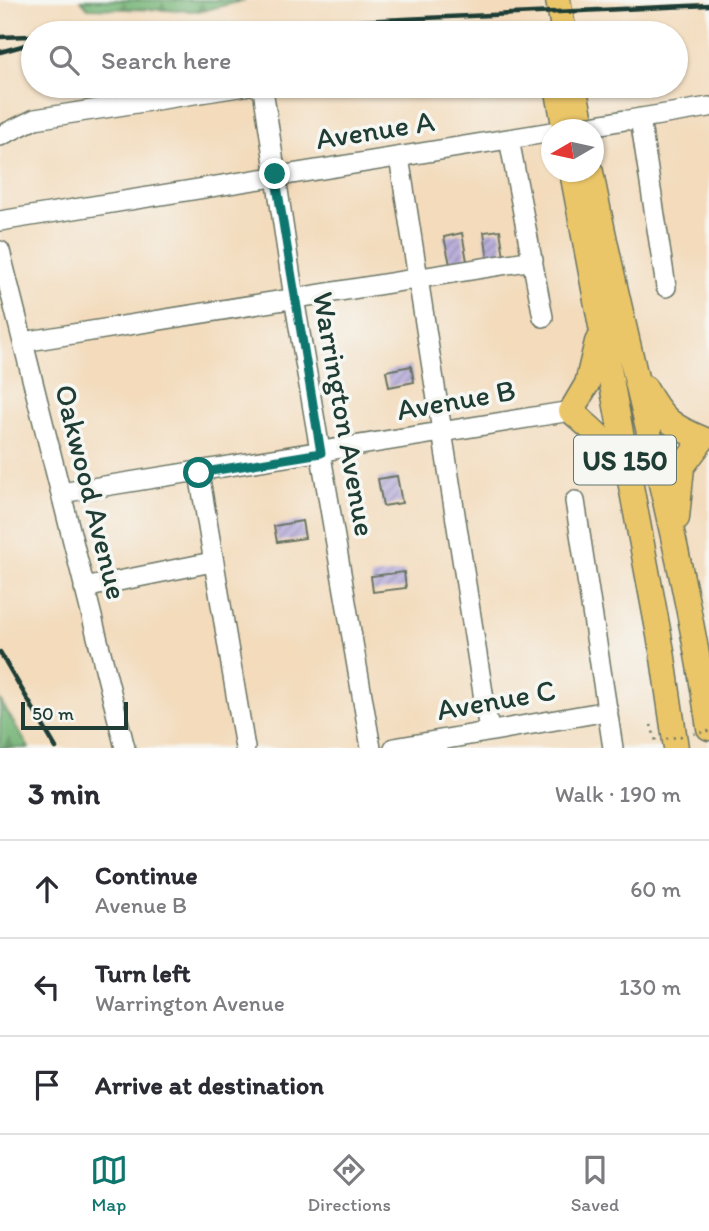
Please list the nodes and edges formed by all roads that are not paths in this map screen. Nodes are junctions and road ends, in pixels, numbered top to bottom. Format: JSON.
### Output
{"nodes":[{"id":1,"x":541,"y":0,"type":"edge"},
{"id":2,"x":558,"y":0,"type":"edge"},
{"id":3,"x":545,"y":21,"type":"edge"},
{"id":4,"x":562,"y":21,"type":"edge"},
{"id":5,"x":176,"y":98,"type":"edge"},
{"id":6,"x":257,"y":98,"type":"edge"},
{"id":7,"x":559,"y":98,"type":"edge"},
{"id":8,"x":576,"y":98,"type":"edge"},
{"id":9,"x":709,"y":107,"type":"edge"},
{"id":10,"x":564,"y":119,"type":"edge"},
{"id":11,"x":581,"y":119,"type":"edge"},
{"id":12,"x":632,"y":119,"type":"junction"},
{"id":13,"x":604,"y":124,"type":"edge"},
{"id":14,"x":541,"y":134,"type":"edge"},
{"id":15,"x":0,"y":136,"type":"edge"},
{"id":16,"x":516,"y":138,"type":"junction"},
{"id":17,"x":399,"y":156,"type":"junction"},
{"id":18,"x":275,"y":174,"type":"junction"},
{"id":19,"x":574,"y":182,"type":"edge"},
{"id":20,"x":593,"y":182,"type":"edge"},
{"id":21,"x":0,"y":221,"type":"edge"},
{"id":22,"x":0,"y":251,"type":"edge"},
{"id":23,"x":533,"y":260,"type":"junction"},
{"id":24,"x":416,"y":279,"type":"junction"},
{"id":25,"x":666,"y":287,"type":"dead end"},
{"id":26,"x":294,"y":298,"type":"junction"},
{"id":27,"x":543,"y":317,"type":"dead end"},
{"id":28,"x":600,"y":320,"type":"junction"},
{"id":29,"x":23,"y":342,"type":"junction"},
{"id":30,"x":632,"y":363,"type":"junction"},
{"id":31,"x":570,"y":411,"type":"junction"},
{"id":32,"x":440,"y":432,"type":"junction"},
{"id":33,"x":706,"y":439,"type":"edge"},
{"id":34,"x":321,"y":453,"type":"junction"},
{"id":35,"x":199,"y":473,"type":"junction"},
{"id":36,"x":61,"y":493,"type":"junction"},
{"id":37,"x":575,"y":501,"type":"dead end"},
{"id":38,"x":638,"y":526,"type":"junction"},
{"id":39,"x":675,"y":549,"type":"junction"},
{"id":40,"x":212,"y":562,"type":"junction"},
{"id":41,"x":84,"y":588,"type":"junction"},
{"id":42,"x":608,"y":711,"type":"junction"},
{"id":43,"x":709,"y":730,"type":"edge"},
{"id":44,"x":489,"y":731,"type":"junction"},
{"id":45,"x":665,"y":743,"type":"edge"},
{"id":46,"x":125,"y":748,"type":"edge"},
{"id":47,"x":245,"y":748,"type":"edge"},
{"id":48,"x":371,"y":748,"type":"edge"},
{"id":49,"x":394,"y":748,"type":"edge"},
{"id":50,"x":613,"y":748,"type":"edge"}],
"edges":[{"from":1,"to":3,"type":"main road"},
{"from":2,"to":4,"type":"main road"},
{"from":5,"to":15,"type":"street"},
{"from":6,"to":18,"type":"street","name":"Warrington Avenue"},
{"from":7,"to":10,"type":"main road"},
{"from":8,"to":11,"type":"main road"},
{"from":9,"to":12,"type":"street"},
{"from":12,"to":13,"type":"street","bridge":true},
{"from":12,"to":25,"type":"street"},
{"from":14,"to":16,"type":"street","name":"Avenue A"},
{"from":16,"to":17,"type":"street","name":"Avenue A"},
{"from":16,"to":23,"type":"street"},
{"from":17,"to":18,"type":"street","name":"Avenue A"},
{"from":17,"to":24,"type":"street"},
{"from":18,"to":21,"type":"street","name":"Avenue A"},
{"from":18,"to":26,"type":"street","name":"Warrington Avenue"},
{"from":19,"to":28,"type":"main road","number":"US 150"},
{"from":20,"to":30,"type":"main road","number":"US 150"},
{"from":22,"to":29,"type":"street","name":"Oakwood Avenue"},
{"from":23,"to":24,"type":"street"},
{"from":23,"to":27,"type":"street"},
{"from":24,"to":26,"type":"street"},
{"from":24,"to":32,"type":"street"},
{"from":26,"to":29,"type":"street"},
{"from":26,"to":34,"type":"street","name":"Warrington Avenue"},
{"from":28,"to":31,"type":"main road"},
{"from":28,"to":38,"type":"main road","number":"US 150"},
{"from":29,"to":36,"type":"street","name":"Oakwood Avenue"},
{"from":30,"to":33,"type":"main road"},
{"from":30,"to":39,"type":"main road","number":"US 150"},
{"from":31,"to":32,"type":"street","name":"Avenue B"},
{"from":31,"to":38,"type":"main road"},
{"from":32,"to":34,"type":"street","name":"Avenue B"},
{"from":32,"to":44,"type":"street"},
{"from":33,"to":39,"type":"main road"},
{"from":34,"to":35,"type":"street","name":"Avenue B"},
{"from":34,"to":48,"type":"street","name":"Warrington Avenue"},
{"from":35,"to":36,"type":"street","name":"Avenue B"},
{"from":35,"to":40,"type":"street"},
{"from":36,"to":41,"type":"street","name":"Oakwood Avenue"},
{"from":37,"to":42,"type":"street"},
{"from":38,"to":45,"type":"main road","number":"US 150"},
{"from":39,"to":43,"type":"main road","number":"US 150"},
{"from":40,"to":41,"type":"street"},
{"from":40,"to":47,"type":"street"},
{"from":41,"to":46,"type":"street","name":"Oakwood Avenue"},
{"from":42,"to":44,"type":"street","name":"Avenue C"},
{"from":42,"to":50,"type":"street"},
{"from":44,"to":49,"type":"street","name":"Avenue C"}]}
